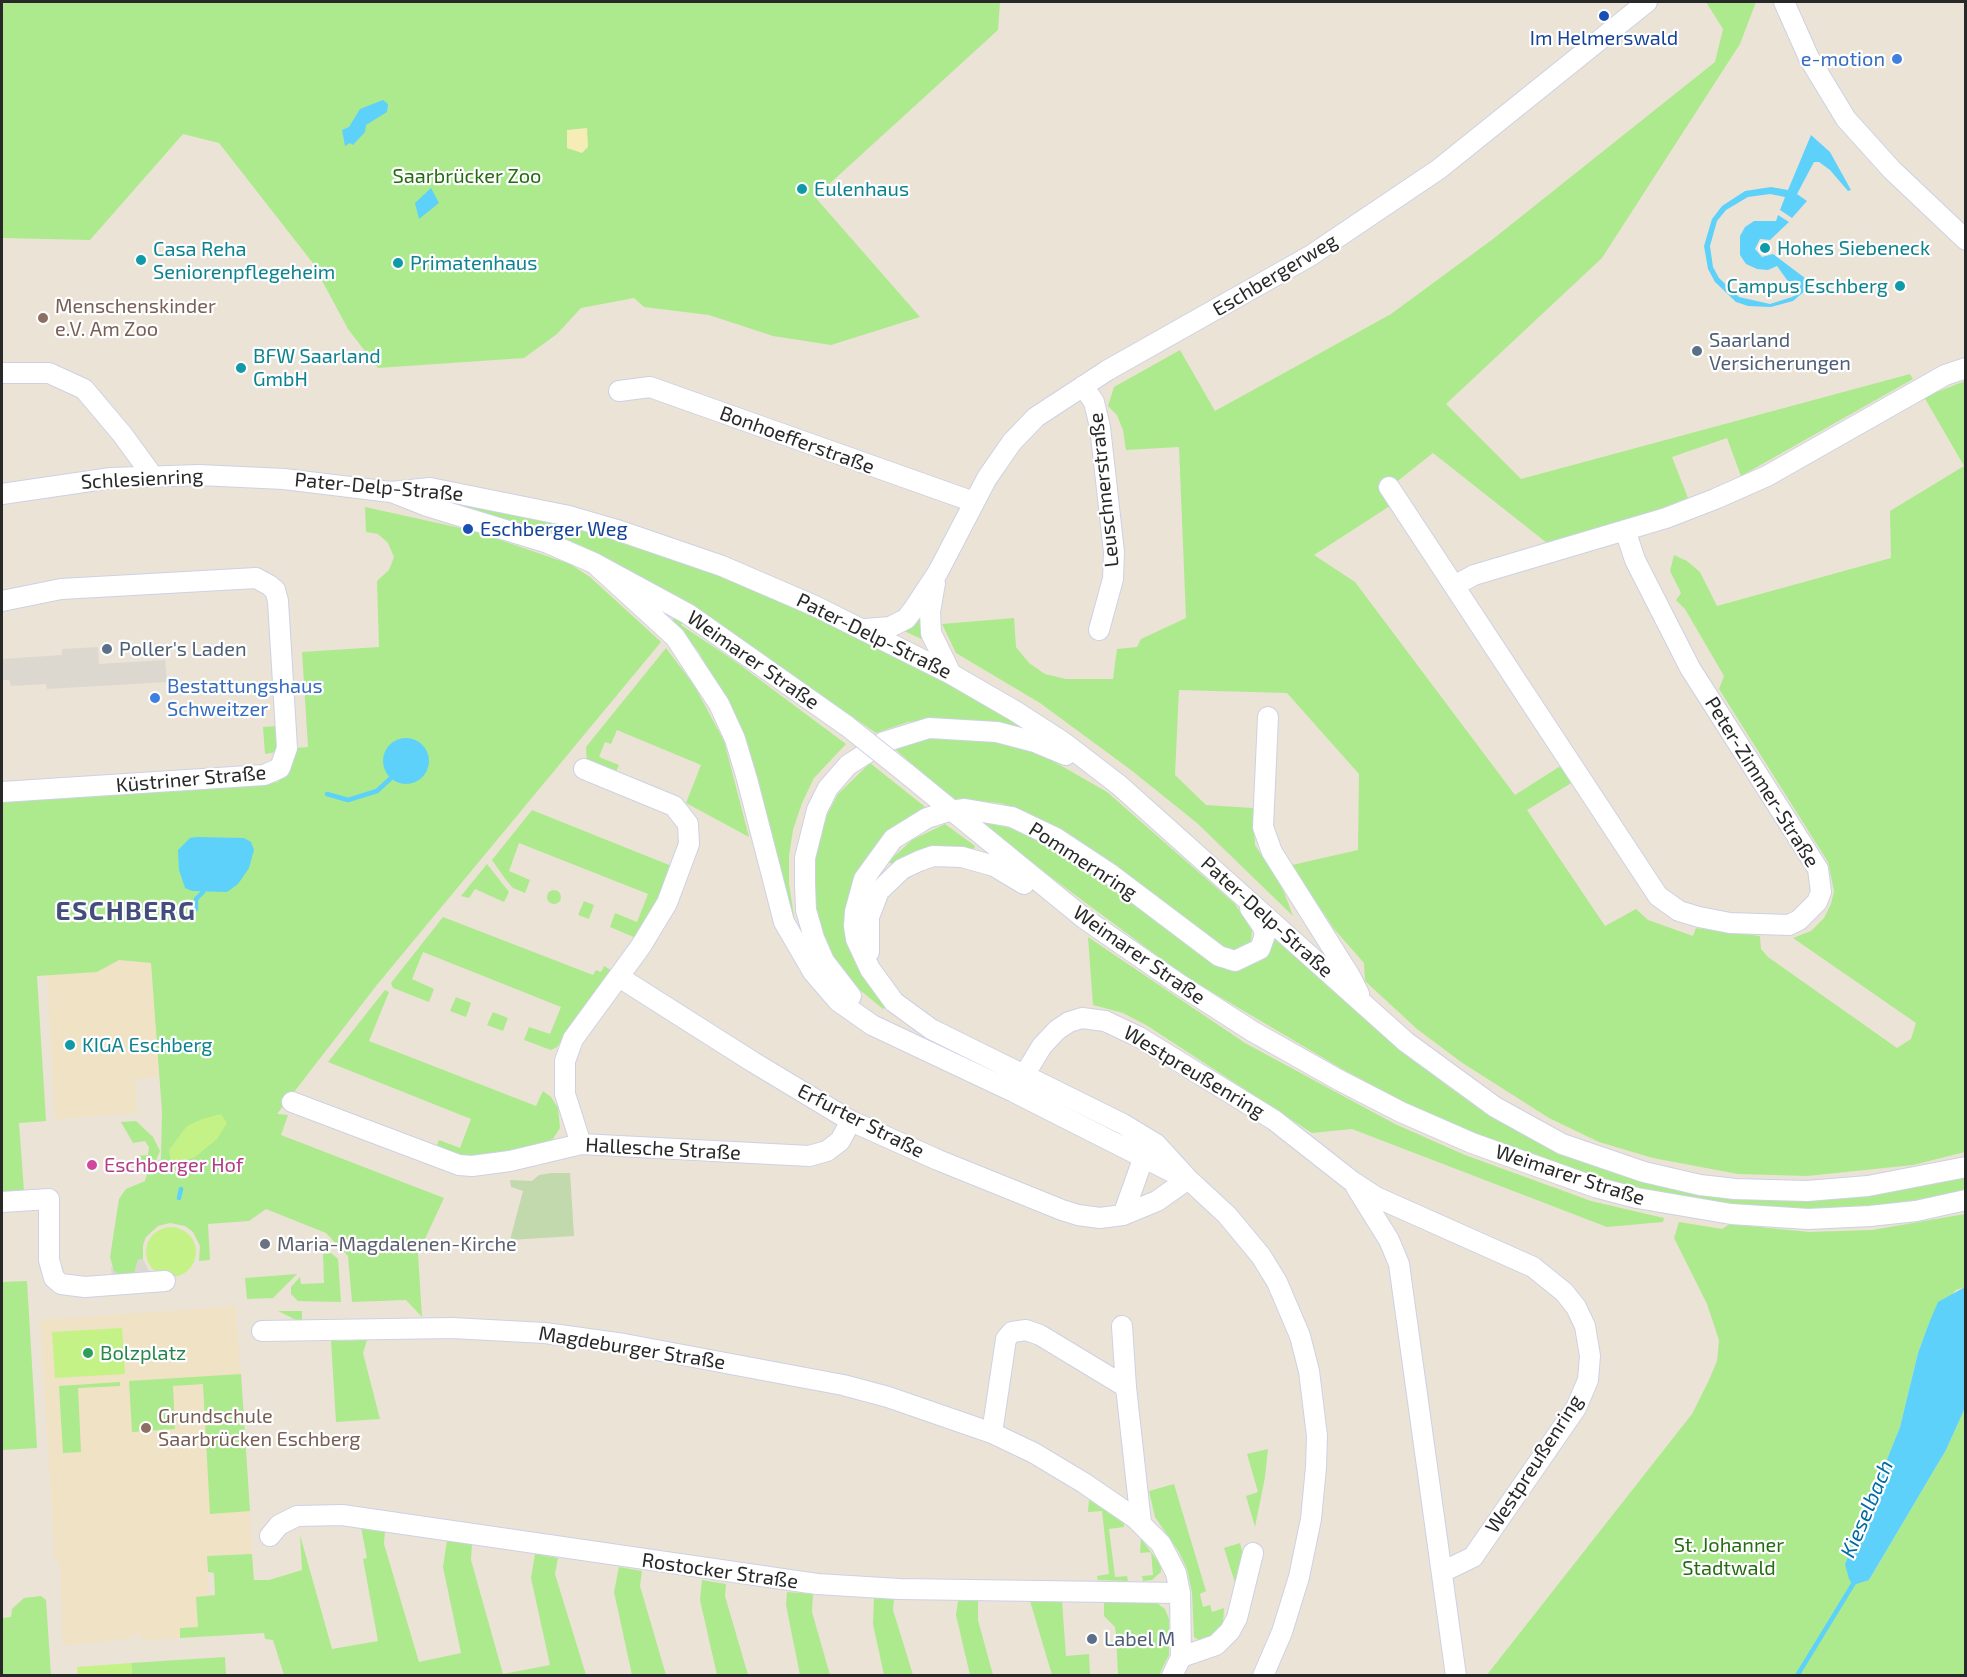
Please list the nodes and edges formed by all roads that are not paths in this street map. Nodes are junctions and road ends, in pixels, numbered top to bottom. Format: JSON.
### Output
{"nodes":[{"id":1,"x":1647,"y":2,"type":"edge"},
{"id":2,"x":1784,"y":2,"type":"edge"},
{"id":3,"x":1965,"y":240,"type":"edge"},
{"id":4,"x":1965,"y":368,"type":"edge"},
{"id":5,"x":2,"y":373,"type":"edge"},
{"id":6,"x":1083,"y":386,"type":"junction"},
{"id":7,"x":620,"y":391,"type":"dead end"},
{"id":8,"x":152,"y":476,"type":"junction"},
{"id":9,"x":284,"y":479,"type":"joint"},
{"id":10,"x":1389,"y":487,"type":"dead end"},
{"id":11,"x":391,"y":492,"type":"junction"},
{"id":12,"x":2,"y":494,"type":"edge"},
{"id":13,"x":974,"y":502,"type":"junction"},
{"id":14,"x":1625,"y":530,"type":"junction"},
{"id":15,"x":594,"y":563,"type":"junction"},
{"id":16,"x":938,"y":572,"type":"junction"},
{"id":17,"x":1456,"y":585,"type":"junction"},
{"id":18,"x":2,"y":601,"type":"edge"},
{"id":19,"x":865,"y":629,"type":"junction"},
{"id":20,"x":1099,"y":630,"type":"dead end"},
{"id":21,"x":951,"y":674,"type":"junction"},
{"id":22,"x":1268,"y":717,"type":"dead end"},
{"id":23,"x":584,"y":769,"type":"dead end"},
{"id":24,"x":1119,"y":785,"type":"junction"},
{"id":25,"x":2,"y":792,"type":"edge"},
{"id":26,"x":949,"y":810,"type":"junction"},
{"id":27,"x":1235,"y":886,"type":"junction"},
{"id":28,"x":1085,"y":919,"type":"junction"},
{"id":29,"x":870,"y":969,"type":"junction"},
{"id":30,"x":619,"y":977,"type":"junction"},
{"id":31,"x":1364,"y":1006,"type":"junction"},
{"id":32,"x":921,"y":1047,"type":"junction"},
{"id":33,"x":1023,"y":1074,"type":"junction"},
{"id":34,"x":1014,"y":1092,"type":"junction"},
{"id":35,"x":292,"y":1102,"type":"dead end"},
{"id":36,"x":852,"y":1121,"type":"junction"},
{"id":37,"x":581,"y":1144,"type":"junction"},
{"id":38,"x":1143,"y":1159,"type":"junction"},
{"id":39,"x":1965,"y":1167,"type":"edge"},
{"id":40,"x":1188,"y":1179,"type":"junction"},
{"id":41,"x":1353,"y":1182,"type":"junction"},
{"id":42,"x":1965,"y":1200,"type":"edge"},
{"id":43,"x":2,"y":1202,"type":"edge"},
{"id":44,"x":1123,"y":1215,"type":"junction"},
{"id":45,"x":165,"y":1281,"type":"dead end"},
{"id":46,"x":1122,"y":1326,"type":"dead end"},
{"id":47,"x":262,"y":1331,"type":"dead end"},
{"id":48,"x":1125,"y":1387,"type":"junction"},
{"id":49,"x":992,"y":1433,"type":"junction"},
{"id":50,"x":1141,"y":1523,"type":"junction"},
{"id":51,"x":270,"y":1536,"type":"dead end"},
{"id":52,"x":1252,"y":1553,"type":"dead end"},
{"id":53,"x":1442,"y":1572,"type":"junction"},
{"id":54,"x":1180,"y":1593,"type":"junction"},
{"id":55,"x":1181,"y":1656,"type":"junction"},
{"id":56,"x":1172,"y":1676,"type":"edge"},
{"id":57,"x":1263,"y":1676,"type":"edge"},
{"id":58,"x":1456,"y":1676,"type":"edge"}],
"edges":[{"from":1,"to":6,"type":"street","name":"Eschbergerweg"},
{"from":2,"to":3,"type":"street"},
{"from":4,"to":14,"type":"street"},
{"from":5,"to":8,"type":"street"},
{"from":6,"to":13,"type":"street","name":"Eschbergerweg"},
{"from":6,"to":20,"type":"street","name":"Leuschnerstraße"},
{"from":7,"to":13,"type":"street","name":"Bonhoefferstraße"},
{"from":8,"to":9,"type":"street","name":"Schlesienring"},
{"from":8,"to":12,"type":"street","name":"Schlesienring"},
{"from":9,"to":11,"type":"street","name":"Pater-Delp-Straße"},
{"from":10,"to":17,"type":"street","name":"Peter-Zimmer-Straße"},
{"from":11,"to":15,"type":"street","name":"Weimarer Straße"},
{"from":11,"to":19,"type":"street","name":"Pater-Delp-Straße"},
{"from":13,"to":16,"type":"street","name":"Eschbergerweg"},
{"from":14,"to":17,"type":"street"},
{"from":14,"to":17,"type":"street","name":"Peter-Zimmer-Straße"},
{"from":15,"to":26,"type":"street","name":"Weimarer Straße","bridge":true},
{"from":15,"to":32,"type":"street","name":"Pommernring"},
{"from":16,"to":19,"type":"street","name":"Eschbergerweg"},
{"from":16,"to":21,"type":"street","name":"Eschbergerweg"},
{"from":18,"to":25,"type":"street","name":"Küstriner Straße"},
{"from":19,"to":21,"type":"street","name":"Pater-Delp-Straße"},
{"from":21,"to":24,"type":"street","name":"Pater-Delp-Straße"},
{"from":22,"to":31,"type":"street","name":"Pater-Delp-Straße"},
{"from":23,"to":30,"type":"street"},
{"from":24,"to":27,"type":"street","name":"Pater-Delp-Straße"},
{"from":24,"to":32,"type":"street","name":"Pommernring"},
{"from":26,"to":27,"type":"street","name":"Pommernring"},
{"from":26,"to":28,"type":"street","name":"Weimarer Straße"},
{"from":26,"to":29,"type":"street","name":"Pommernring"},
{"from":27,"to":31,"type":"street","name":"Pater-Delp-Straße"},
{"from":28,"to":29,"type":"street"},
{"from":28,"to":42,"type":"street","name":"Weimarer Straße"},
{"from":29,"to":33,"type":"street","name":"Pommernring"},
{"from":30,"to":36,"type":"street","name":"Erfurter Straße"},
{"from":30,"to":37,"type":"street"},
{"from":31,"to":39,"type":"street","name":"Pater-Delp-Straße"},
{"from":32,"to":34,"type":"street","name":"Pommernring"},
{"from":33,"to":34,"type":"street","name":"Westpreußenring"},
{"from":33,"to":40,"type":"street","name":"Pommernring"},
{"from":33,"to":41,"type":"street","name":"Westpreußenring"},
{"from":34,"to":38,"type":"street","name":"Pommernring"},
{"from":35,"to":37,"type":"street","name":"Hallesche Straße"},
{"from":36,"to":37,"type":"street","name":"Hallesche Straße"},
{"from":36,"to":44,"type":"street","name":"Erfurter Straße"},
{"from":38,"to":40,"type":"street","name":"Pommernring"},
{"from":38,"to":44,"type":"street"},
{"from":40,"to":44,"type":"street","name":"Erfurter Straße"},
{"from":40,"to":57,"type":"street","name":"Pommernring"},
{"from":41,"to":53,"type":"street","name":"Westpreußenring"},
{"from":41,"to":53,"type":"street","name":"Westpreußenring"},
{"from":43,"to":45,"type":"street"},
{"from":46,"to":48,"type":"street"},
{"from":47,"to":49,"type":"street","name":"Magdeburger Straße"},
{"from":48,"to":49,"type":"street"},
{"from":48,"to":50,"type":"street"},
{"from":49,"to":50,"type":"street","name":"Magdeburger Straße"},
{"from":50,"to":54,"type":"street","name":"Magdeburger Straße"},
{"from":51,"to":54,"type":"street","name":"Rostocker Straße"},
{"from":52,"to":55,"type":"street"},
{"from":53,"to":58,"type":"street","name":"Westpreußenring"},
{"from":54,"to":55,"type":"street","name":"Magdeburger Straße"},
{"from":55,"to":56,"type":"street","name":"Magdeburger Straße"}]}
